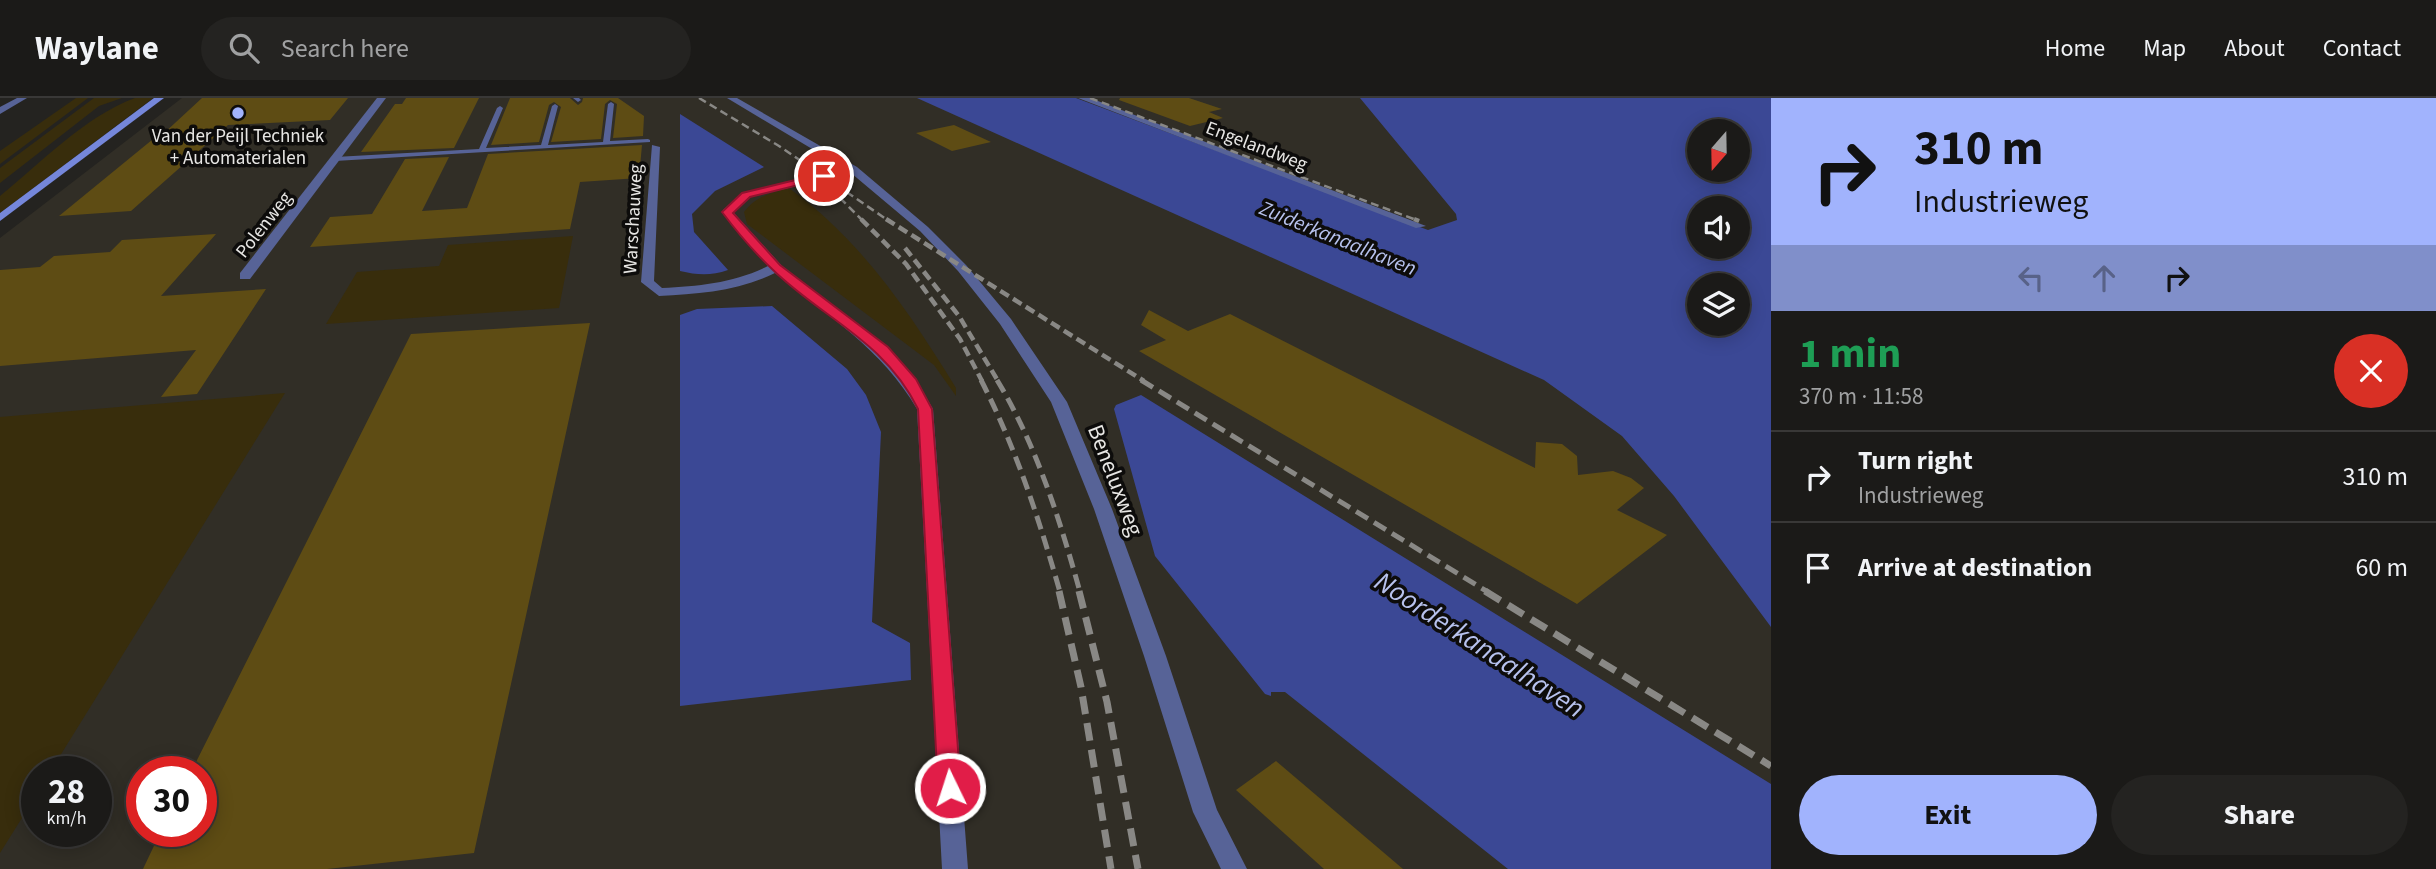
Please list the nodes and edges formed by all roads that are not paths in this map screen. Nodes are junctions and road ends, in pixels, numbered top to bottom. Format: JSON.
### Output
{"nodes":[{"id":1,"x":23,"y":98,"type":"edge"},
{"id":2,"x":160,"y":98,"type":"edge"},
{"id":3,"x":382,"y":98,"type":"edge"},
{"id":4,"x":731,"y":98,"type":"edge"},
{"id":5,"x":1082,"y":98,"type":"edge"},
{"id":6,"x":611,"y":104,"type":"dead end"},
{"id":7,"x":555,"y":106,"type":"dead end"},
{"id":8,"x":500,"y":108,"type":"dead end"},
{"id":9,"x":0,"y":111,"type":"edge"},
{"id":10,"x":606,"y":143,"type":"junction"},
{"id":11,"x":652,"y":144,"type":"joint"},
{"id":12,"x":544,"y":147,"type":"junction"},
{"id":13,"x":481,"y":151,"type":"junction"},
{"id":14,"x":335,"y":159,"type":"junction"},
{"id":15,"x":853,"y":169,"type":"junction"},
{"id":16,"x":0,"y":218,"type":"edge"},
{"id":17,"x":1420,"y":226,"type":"dead end"},
{"id":18,"x":776,"y":267,"type":"junction"},
{"id":19,"x":245,"y":276,"type":"dead end"},
{"id":20,"x":955,"y":869,"type":"edge"},
{"id":21,"x":1234,"y":869,"type":"edge"}],
"edges":[{"from":1,"to":9,"type":"street"},
{"from":2,"to":16,"type":"main road"},
{"from":3,"to":14,"type":"street","name":"Polenweg"},
{"from":4,"to":15,"type":"street","name":"Beneluxweg"},
{"from":5,"to":17,"type":"street","name":"Engelandweg"},
{"from":6,"to":10,"type":"lane"},
{"from":7,"to":12,"type":"lane"},
{"from":8,"to":13,"type":"lane"},
{"from":10,"to":11,"type":"lane"},
{"from":10,"to":12,"type":"lane"},
{"from":11,"to":18,"type":"street","name":"Warschauweg"},
{"from":12,"to":13,"type":"lane"},
{"from":13,"to":14,"type":"lane"},
{"from":14,"to":19,"type":"street","name":"Polenweg"},
{"from":15,"to":18,"type":"street"},
{"from":15,"to":21,"type":"street","name":"Beneluxweg"},
{"from":18,"to":20,"type":"street"}]}
